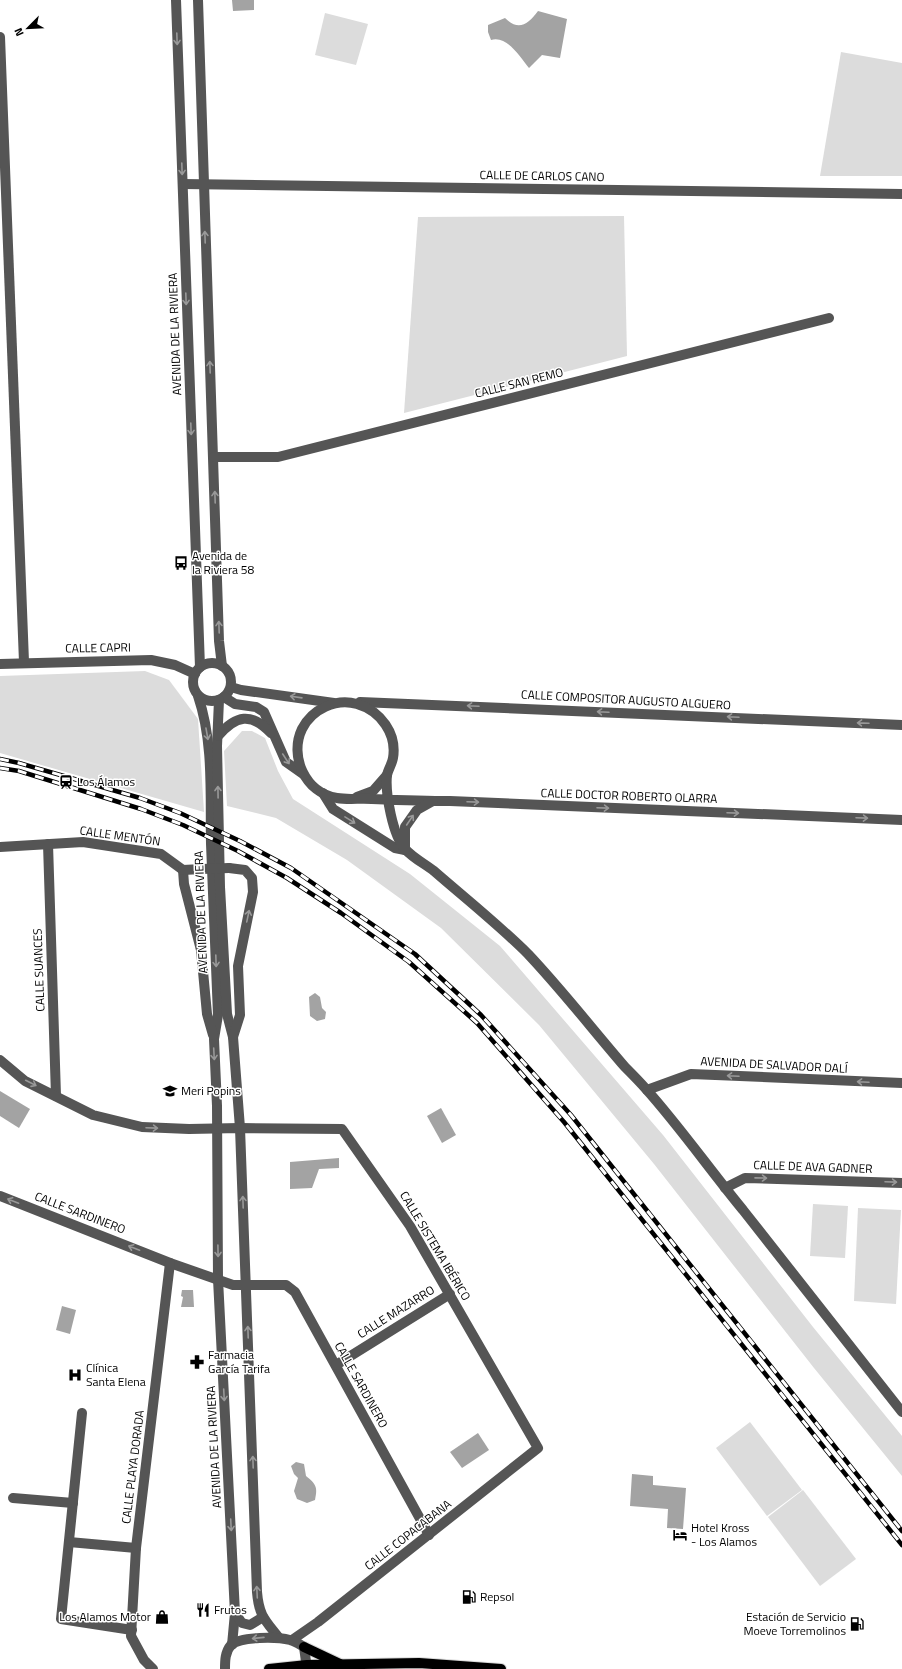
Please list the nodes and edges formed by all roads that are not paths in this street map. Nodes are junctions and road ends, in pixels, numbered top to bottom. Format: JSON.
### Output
{"nodes":[{"id":1,"x":176,"y":0,"type":"edge"},
{"id":2,"x":198,"y":0,"type":"edge"},
{"id":3,"x":0,"y":37,"type":"edge"},
{"id":4,"x":0,"y":60,"type":"edge"},
{"id":5,"x":182,"y":184,"type":"junction"},
{"id":6,"x":203,"y":184,"type":"junction"},
{"id":7,"x":902,"y":194,"type":"edge"},
{"id":8,"x":829,"y":318,"type":"dead end"},
{"id":9,"x":214,"y":456,"type":"junction"},
{"id":10,"x":24,"y":662,"type":"junction"},
{"id":11,"x":0,"y":664,"type":"edge"},
{"id":12,"x":222,"y":666,"type":"junction"},
{"id":13,"x":198,"y":671,"type":"junction"},
{"id":14,"x":231,"y":687,"type":"junction"},
{"id":15,"x":198,"y":696,"type":"junction"},
{"id":16,"x":222,"y":699,"type":"junction"},
{"id":17,"x":349,"y":702,"type":"junction"},
{"id":18,"x":334,"y":703,"type":"junction"},
{"id":19,"x":902,"y":724,"type":"edge"},
{"id":20,"x":218,"y":736,"type":"junction"},
{"id":21,"x":275,"y":737,"type":"junction"},
{"id":22,"x":303,"y":774,"type":"junction"},
{"id":23,"x":387,"y":775,"type":"junction"},
{"id":24,"x":323,"y":793,"type":"junction"},
{"id":25,"x":354,"y":798,"type":"junction"},
{"id":26,"x":388,"y":799,"type":"junction"},
{"id":27,"x":434,"y":801,"type":"junction"},
{"id":28,"x":902,"y":820,"type":"edge"},
{"id":29,"x":48,"y":844,"type":"junction"},
{"id":30,"x":0,"y":847,"type":"edge"},
{"id":31,"x":405,"y":850,"type":"junction"},
{"id":32,"x":183,"y":870,"type":"junction"},
{"id":33,"x":233,"y":1037,"type":"junction"},
{"id":34,"x":214,"y":1038,"type":"junction"},
{"id":35,"x":0,"y":1060,"type":"edge"},
{"id":36,"x":902,"y":1084,"type":"edge"},
{"id":37,"x":647,"y":1090,"type":"junction"},
{"id":38,"x":56,"y":1096,"type":"junction"},
{"id":39,"x":216,"y":1128,"type":"junction"},
{"id":40,"x":240,"y":1128,"type":"junction"},
{"id":41,"x":902,"y":1183,"type":"edge"},
{"id":42,"x":725,"y":1188,"type":"junction"},
{"id":43,"x":0,"y":1196,"type":"edge"},
{"id":44,"x":170,"y":1263,"type":"junction"},
{"id":45,"x":218,"y":1279,"type":"junction"},
{"id":46,"x":246,"y":1285,"type":"junction"},
{"id":47,"x":450,"y":1294,"type":"junction"},
{"id":48,"x":336,"y":1364,"type":"junction"},
{"id":49,"x":902,"y":1412,"type":"edge"},
{"id":50,"x":82,"y":1413,"type":"dead end"},
{"id":51,"x":538,"y":1448,"type":"joint"},
{"id":52,"x":12,"y":1498,"type":"dead end"},
{"id":53,"x":73,"y":1503,"type":"junction"},
{"id":54,"x":429,"y":1535,"type":"junction"},
{"id":55,"x":69,"y":1542,"type":"junction"},
{"id":56,"x":136,"y":1548,"type":"junction"},
{"id":57,"x":235,"y":1613,"type":"junction"},
{"id":58,"x":263,"y":1617,"type":"junction"},
{"id":59,"x":132,"y":1630,"type":"junction"},
{"id":60,"x":280,"y":1638,"type":"junction"},
{"id":61,"x":292,"y":1640,"type":"junction"},
{"id":62,"x":232,"y":1645,"type":"junction"},
{"id":63,"x":304,"y":1647,"type":"junction"},
{"id":64,"x":342,"y":1665,"type":"junction"},
{"id":65,"x":307,"y":1667,"type":"edge"},
{"id":66,"x":153,"y":1669,"type":"edge"},
{"id":67,"x":225,"y":1669,"type":"edge"},
{"id":68,"x":269,"y":1669,"type":"edge"},
{"id":69,"x":501,"y":1669,"type":"edge"}],
"edges":[{"from":1,"to":5,"type":"street","name":"AVENIDA DE LA RIVIERA","one_way":true},
{"from":2,"to":6,"type":"street"},
{"from":3,"to":4,"type":"street"},
{"from":4,"to":10,"type":"street"},
{"from":5,"to":6,"type":"street","name":"CALLE DE CARLOS CANO"},
{"from":5,"to":13,"type":"street","name":"AVENIDA DE LA RIVIERA","one_way":true},
{"from":6,"to":7,"type":"street","name":"CALLE DE CARLOS CANO"},
{"from":9,"to":6,"type":"street","one_way":true},
{"from":8,"to":9,"type":"street","name":"CALLE SAN REMO"},
{"from":12,"to":9,"type":"street","one_way":true},
{"from":10,"to":11,"type":"street","name":"CALLE CAPRI"},
{"from":10,"to":13,"type":"street","name":"CALLE CAPRI"},
{"from":12,"to":13,"type":"street"},
{"from":12,"to":14,"type":"street"},
{"from":13,"to":15,"type":"street"},
{"from":14,"to":16,"type":"street"},
{"from":18,"to":14,"type":"street","one_way":true},
{"from":15,"to":16,"type":"street"},
{"from":15,"to":34,"type":"street","name":"AVENIDA DE LA RIVIERA","one_way":true},
{"from":16,"to":20,"type":"street","name":"AVENIDA DE LA RIVIERA"},
{"from":16,"to":21,"type":"street"},
{"from":17,"to":18,"type":"street"},
{"from":19,"to":17,"type":"street","name":"CALLE COMPOSITOR AUGUSTO ALGUERO","one_way":true},
{"from":17,"to":23,"type":"street"},
{"from":18,"to":22,"type":"street"},
{"from":20,"to":21,"type":"street"},
{"from":33,"to":20,"type":"street","name":"AVENIDA DE LA RIVIERA","one_way":true},
{"from":21,"to":22,"type":"street","one_way":true},
{"from":22,"to":24,"type":"street"},
{"from":23,"to":25,"type":"street"},
{"from":23,"to":26,"type":"street"},
{"from":24,"to":25,"type":"street"},
{"from":24,"to":31,"type":"street","one_way":true},
{"from":25,"to":26,"type":"street","name":"CALLE DOCTOR ROBERTO OLARRA"},
{"from":26,"to":27,"type":"street","name":"CALLE DOCTOR ROBERTO OLARRA"},
{"from":26,"to":31,"type":"street"},
{"from":27,"to":28,"type":"street","name":"CALLE DOCTOR ROBERTO OLARRA","one_way":true},
{"from":31,"to":27,"type":"street","one_way":true},
{"from":29,"to":30,"type":"street","name":"CALLE MENTÓN"},
{"from":29,"to":32,"type":"street","name":"CALLE MENTÓN"},
{"from":29,"to":38,"type":"street","name":"CALLE SUANCES"},
{"from":31,"to":37,"type":"street"},
{"from":33,"to":32,"type":"street","one_way":true,"bridge":true},
{"from":32,"to":34,"type":"street"},
{"from":33,"to":40,"type":"street","name":"AVENIDA DE LA RIVIERA"},
{"from":34,"to":39,"type":"street","name":"AVENIDA DE LA RIVIERA","one_way":true},
{"from":35,"to":38,"type":"street","one_way":true},
{"from":36,"to":37,"type":"street","name":"AVENIDA DE SALVADOR DALÍ","one_way":true},
{"from":37,"to":42,"type":"street"},
{"from":38,"to":39,"type":"street","one_way":true},
{"from":39,"to":40,"type":"street"},
{"from":39,"to":45,"type":"street","name":"AVENIDA DE LA RIVIERA","one_way":true},
{"from":46,"to":40,"type":"street","name":"AVENIDA DE LA RIVIERA","one_way":true},
{"from":40,"to":47,"type":"street","name":"CALLE SISTEMA IBÉRICO"},
{"from":42,"to":41,"type":"street","name":"CALLE DE AVA GADNER","one_way":true},
{"from":42,"to":49,"type":"street"},
{"from":44,"to":43,"type":"street","name":"CALLE SARDINERO","one_way":true},
{"from":44,"to":45,"type":"street","name":"CALLE SARDINERO"},
{"from":44,"to":56,"type":"street","name":"CALLE PLAYA DORADA"},
{"from":45,"to":46,"type":"street"},
{"from":45,"to":57,"type":"street","name":"AVENIDA DE LA RIVIERA","one_way":true},
{"from":46,"to":48,"type":"street","name":"CALLE SARDINERO"},
{"from":58,"to":46,"type":"street","name":"AVENIDA DE LA RIVIERA","one_way":true},
{"from":47,"to":48,"type":"street","name":"CALLE MAZARRO"},
{"from":47,"to":51,"type":"street","name":"CALLE SISTEMA IBÉRICO"},
{"from":48,"to":54,"type":"street","name":"CALLE SARDINERO"},
{"from":50,"to":53,"type":"street"},
{"from":51,"to":54,"type":"street","name":"CALLE COPACABANA"},
{"from":52,"to":53,"type":"street"},
{"from":53,"to":55,"type":"street"},
{"from":54,"to":61,"type":"street","name":"CALLE COPACABANA"},
{"from":55,"to":56,"type":"street"},
{"from":55,"to":59,"type":"street"},
{"from":56,"to":59,"type":"street","name":"CALLE PLAYA DORADA"},
{"from":57,"to":58,"type":"street"},
{"from":57,"to":62,"type":"street","name":"AVENIDA DE LA RIVIERA"},
{"from":58,"to":60,"type":"street","name":"AVENIDA DE LA RIVIERA"},
{"from":59,"to":66,"type":"street","name":"CALLE PLAYA DORADA"},
{"from":60,"to":61,"type":"street"},
{"from":60,"to":62,"type":"street","one_way":true},
{"from":61,"to":63,"type":"street"},
{"from":62,"to":67,"type":"street","name":"AVENIDA DE LA RIVIERA"},
{"from":63,"to":64,"type":"main road"},
{"from":63,"to":65,"type":"street"},
{"from":64,"to":65,"type":"main road"},
{"from":64,"to":69,"type":"main road"},
{"from":65,"to":68,"type":"main road"}]}
